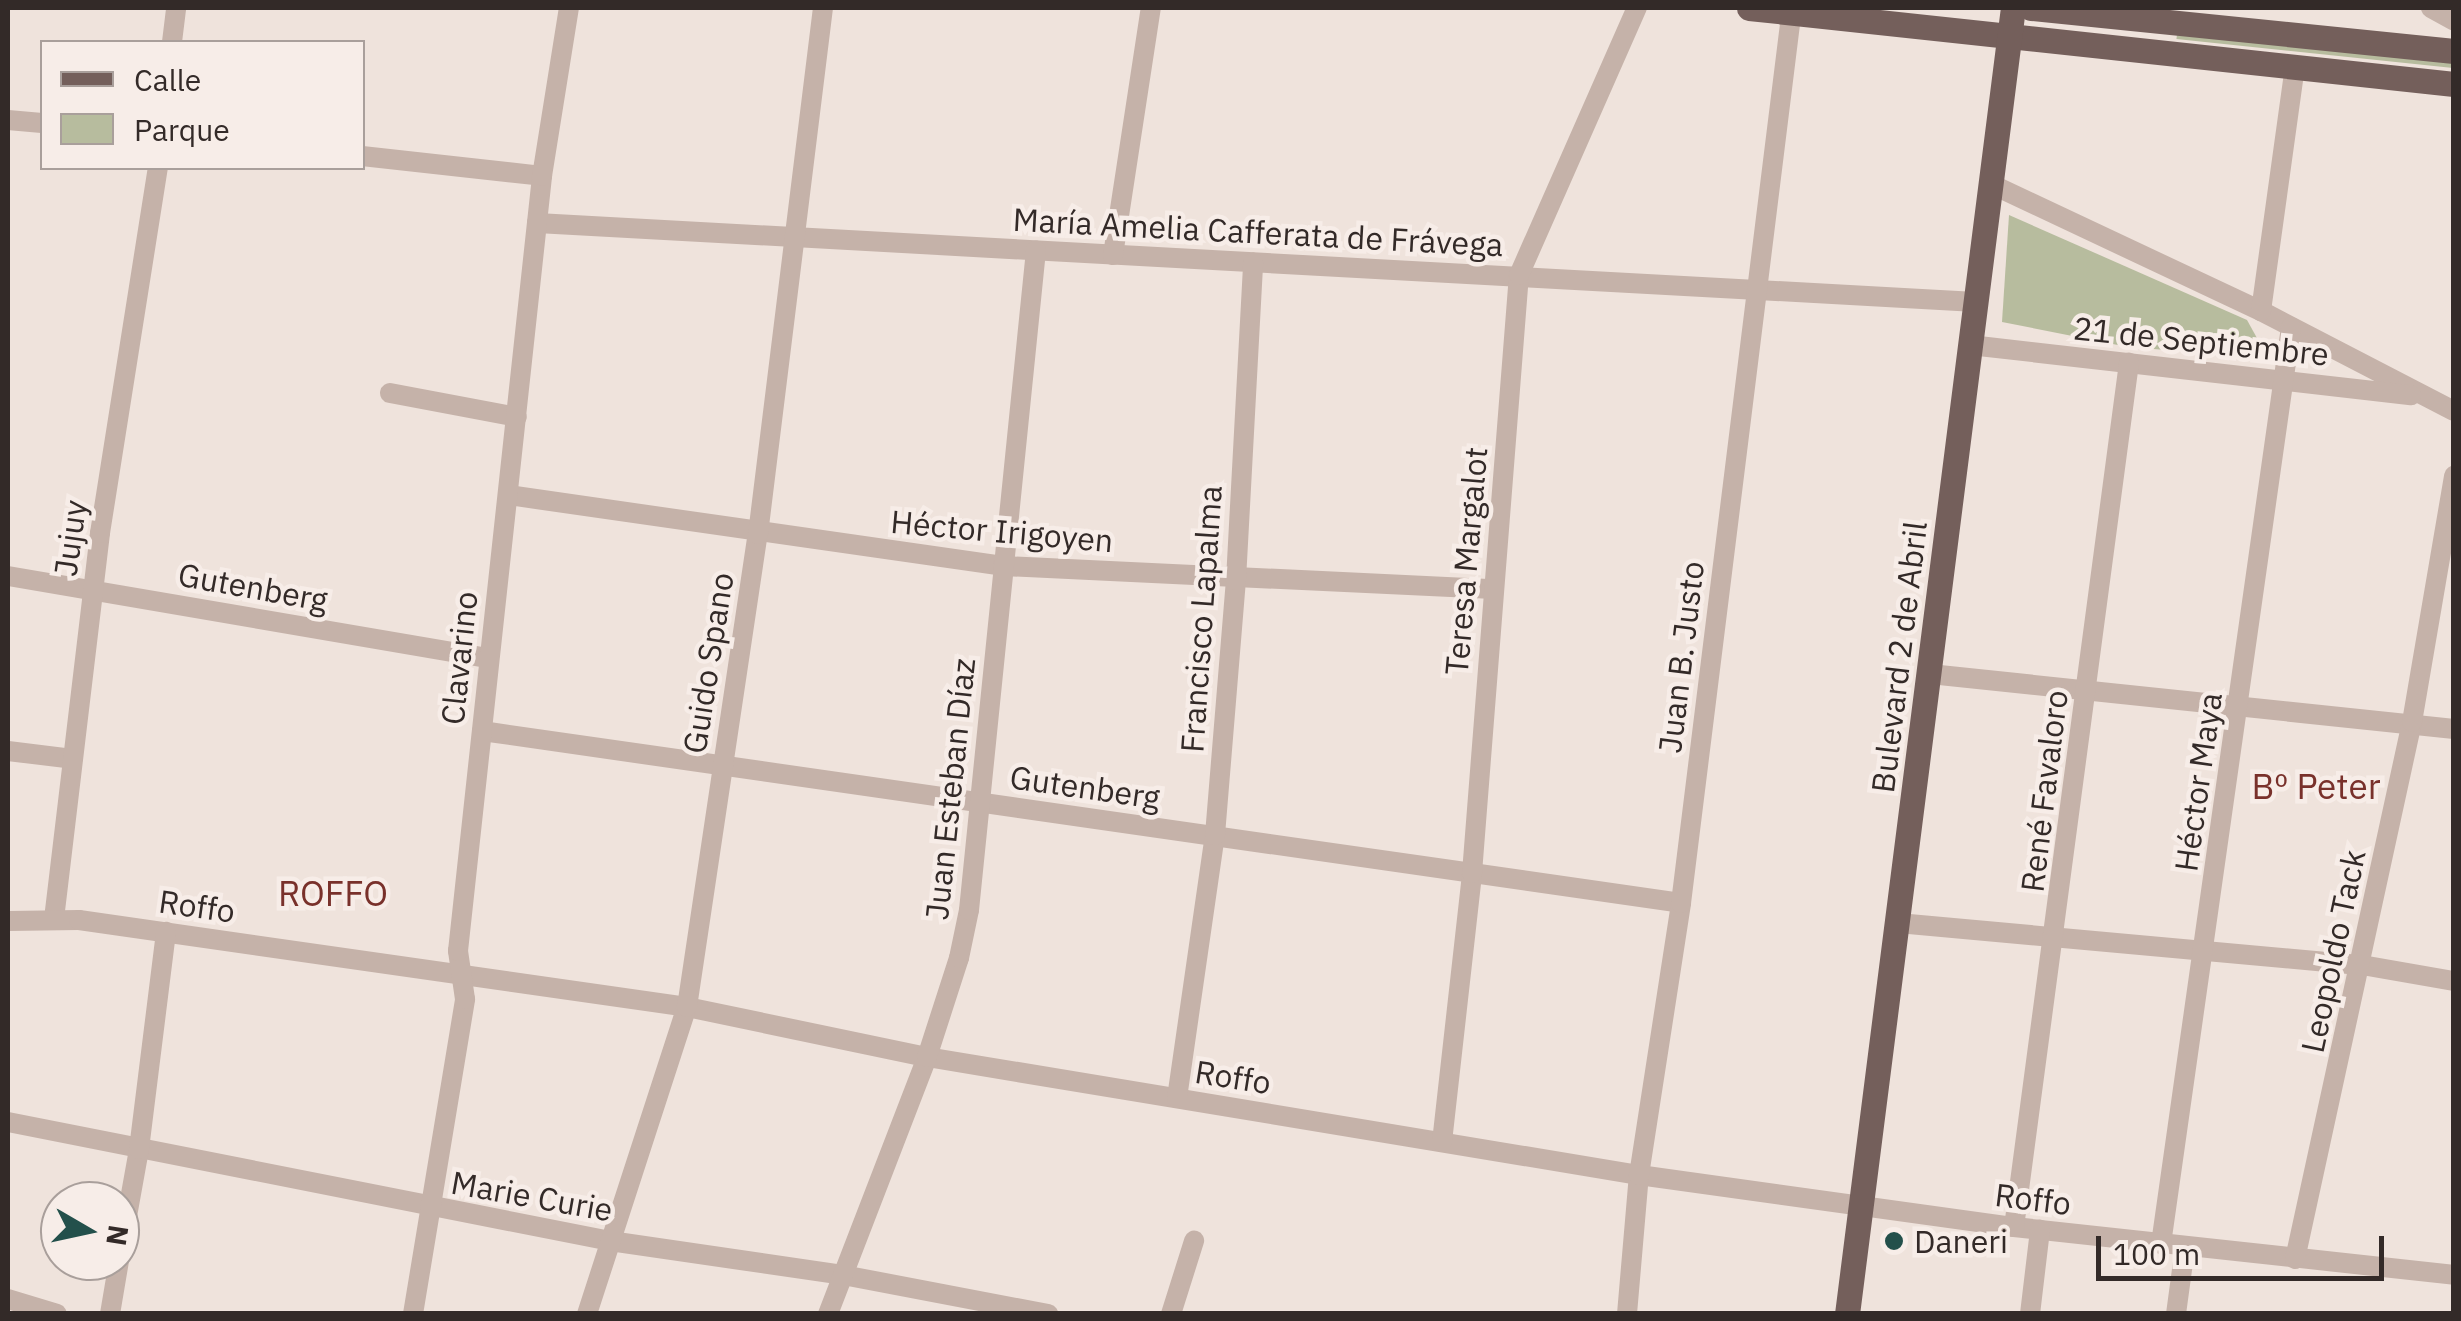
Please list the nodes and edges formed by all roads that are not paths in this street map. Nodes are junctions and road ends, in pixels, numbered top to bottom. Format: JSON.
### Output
{"nodes":[{"id":1,"x":176,"y":8,"type":"edge"},
{"id":2,"x":569,"y":8,"type":"edge"},
{"id":3,"x":824,"y":8,"type":"edge"},
{"id":4,"x":1151,"y":8,"type":"edge"},
{"id":5,"x":1637,"y":8,"type":"edge"},
{"id":6,"x":1749,"y":8,"type":"edge"},
{"id":7,"x":2013,"y":8,"type":"edge"},
{"id":8,"x":2031,"y":8,"type":"edge"},
{"id":9,"x":2430,"y":8,"type":"edge"},
{"id":10,"x":1792,"y":10,"type":"edge"},
{"id":11,"x":2160,"y":21,"type":"junction"},
{"id":12,"x":2454,"y":21,"type":"edge"},
{"id":13,"x":2010,"y":34,"type":"junction"},
{"id":14,"x":172,"y":40,"type":"edge"},
{"id":15,"x":2156,"y":51,"type":"junction"},
{"id":16,"x":2454,"y":52,"type":"edge"},
{"id":17,"x":2295,"y":67,"type":"junction"},
{"id":18,"x":2454,"y":84,"type":"edge"},
{"id":19,"x":8,"y":120,"type":"edge"},
{"id":20,"x":40,"y":124,"type":"edge"},
{"id":21,"x":365,"y":156,"type":"edge"},
{"id":22,"x":158,"y":170,"type":"edge"},
{"id":23,"x":542,"y":176,"type":"junction"},
{"id":24,"x":1991,"y":184,"type":"junction"},
{"id":25,"x":537,"y":223,"type":"junction"},
{"id":26,"x":794,"y":237,"type":"junction"},
{"id":27,"x":1036,"y":250,"type":"junction"},
{"id":28,"x":1113,"y":254,"type":"junction"},
{"id":29,"x":1253,"y":262,"type":"junction"},
{"id":30,"x":1519,"y":276,"type":"junction"},
{"id":31,"x":1758,"y":290,"type":"junction"},
{"id":32,"x":1976,"y":302,"type":"junction"},
{"id":33,"x":2261,"y":310,"type":"junction"},
{"id":34,"x":2291,"y":327,"type":"junction"},
{"id":35,"x":1970,"y":345,"type":"junction"},
{"id":36,"x":2129,"y":363,"type":"junction"},
{"id":37,"x":2284,"y":379,"type":"junction"},
{"id":38,"x":390,"y":393,"type":"dead end"},
{"id":39,"x":2425,"y":396,"type":"junction"},
{"id":40,"x":2454,"y":411,"type":"edge"},
{"id":41,"x":517,"y":417,"type":"junction"},
{"id":42,"x":2454,"y":476,"type":"edge"},
{"id":43,"x":508,"y":495,"type":"junction"},
{"id":44,"x":758,"y":534,"type":"junction"},
{"id":45,"x":1003,"y":566,"type":"junction"},
{"id":46,"x":8,"y":576,"type":"edge"},
{"id":47,"x":1236,"y":580,"type":"junction"},
{"id":48,"x":1493,"y":589,"type":"junction"},
{"id":49,"x":93,"y":590,"type":"junction"},
{"id":50,"x":488,"y":658,"type":"junction"},
{"id":51,"x":1930,"y":674,"type":"junction"},
{"id":52,"x":2087,"y":690,"type":"junction"},
{"id":53,"x":2239,"y":706,"type":"junction"},
{"id":54,"x":2412,"y":722,"type":"junction"},
{"id":55,"x":2454,"y":729,"type":"edge"},
{"id":56,"x":482,"y":731,"type":"junction"},
{"id":57,"x":8,"y":751,"type":"edge"},
{"id":58,"x":73,"y":759,"type":"junction"},
{"id":59,"x":723,"y":766,"type":"junction"},
{"id":60,"x":982,"y":803,"type":"junction"},
{"id":61,"x":1215,"y":835,"type":"junction"},
{"id":62,"x":1472,"y":873,"type":"junction"},
{"id":63,"x":1681,"y":903,"type":"junction"},
{"id":64,"x":54,"y":919,"type":"junction"},
{"id":65,"x":1898,"y":923,"type":"junction"},
{"id":66,"x":9,"y":924,"type":"edge"},
{"id":67,"x":166,"y":932,"type":"junction"},
{"id":68,"x":2055,"y":937,"type":"junction"},
{"id":69,"x":2205,"y":951,"type":"junction"},
{"id":70,"x":2362,"y":965,"type":"junction"},
{"id":71,"x":460,"y":974,"type":"junction"},
{"id":72,"x":2454,"y":982,"type":"edge"},
{"id":73,"x":688,"y":1007,"type":"junction"},
{"id":74,"x":927,"y":1057,"type":"junction"},
{"id":75,"x":1177,"y":1098,"type":"junction"},
{"id":76,"x":8,"y":1122,"type":"edge"},
{"id":77,"x":1442,"y":1142,"type":"junction"},
{"id":78,"x":139,"y":1149,"type":"junction"},
{"id":79,"x":1638,"y":1175,"type":"junction"},
{"id":80,"x":133,"y":1181,"type":"edge"},
{"id":81,"x":1862,"y":1206,"type":"junction"},
{"id":82,"x":432,"y":1208,"type":"junction"},
{"id":83,"x":2014,"y":1227,"type":"junction"},
{"id":84,"x":2040,"y":1230,"type":"junction"},
{"id":85,"x":610,"y":1241,"type":"junction"},
{"id":86,"x":1194,"y":1241,"type":"dead end"},
{"id":87,"x":2162,"y":1244,"type":"junction"},
{"id":88,"x":2185,"y":1246,"type":"junction"},
{"id":89,"x":2454,"y":1252,"type":"edge"},
{"id":90,"x":2295,"y":1260,"type":"junction"},
{"id":91,"x":2450,"y":1274,"type":"edge"},
{"id":92,"x":843,"y":1275,"type":"junction"},
{"id":93,"x":116,"y":1281,"type":"edge"},
{"id":94,"x":8,"y":1299,"type":"edge"},
{"id":95,"x":56,"y":1314,"type":"edge"},
{"id":96,"x":110,"y":1314,"type":"edge"},
{"id":97,"x":413,"y":1314,"type":"edge"},
{"id":98,"x":587,"y":1314,"type":"edge"},
{"id":99,"x":828,"y":1314,"type":"edge"},
{"id":100,"x":1048,"y":1314,"type":"edge"},
{"id":101,"x":1170,"y":1314,"type":"edge"},
{"id":102,"x":1627,"y":1314,"type":"edge"},
{"id":103,"x":1847,"y":1314,"type":"edge"},
{"id":104,"x":2030,"y":1314,"type":"edge"},
{"id":105,"x":2176,"y":1314,"type":"edge"}],
"edges":[{"from":1,"to":14,"type":"street"},
{"from":2,"to":23,"type":"street","name":"Clavarino"},
{"from":3,"to":26,"type":"street","name":"Guido Spano"},
{"from":4,"to":28,"type":"street"},
{"from":5,"to":30,"type":"street","name":"Teresa Margalot"},
{"from":6,"to":10,"type":"main road"},
{"from":7,"to":13,"type":"main road","name":"Bulevard 2 de Abril"},
{"from":8,"to":11,"type":"main road"},
{"from":9,"to":12,"type":"street"},
{"from":10,"to":13,"type":"main road"},
{"from":10,"to":31,"type":"street","name":"Juan B. Justo"},
{"from":11,"to":15,"type":"main road"},
{"from":11,"to":16,"type":"main road"},
{"from":13,"to":15,"type":"main road"},
{"from":13,"to":24,"type":"main road","name":"Bulevard 2 de Abril"},
{"from":15,"to":17,"type":"main road"},
{"from":17,"to":18,"type":"main road"},
{"from":17,"to":33,"type":"street"},
{"from":19,"to":20,"type":"street"},
{"from":21,"to":23,"type":"street"},
{"from":22,"to":49,"type":"street","name":"Jujuy"},
{"from":23,"to":25,"type":"street","name":"Clavarino"},
{"from":24,"to":32,"type":"main road","name":"Bulevard 2 de Abril"},
{"from":24,"to":33,"type":"street"},
{"from":25,"to":26,"type":"street","name":"María Amelia Cafferata de Frávega"},
{"from":25,"to":41,"type":"street","name":"Clavarino"},
{"from":26,"to":27,"type":"street","name":"María Amelia Cafferata de Frávega"},
{"from":26,"to":44,"type":"street","name":"Guido Spano"},
{"from":27,"to":28,"type":"street","name":"María Amelia Cafferata de Frávega"},
{"from":27,"to":45,"type":"street","name":"Juan Esteban Díaz"},
{"from":28,"to":29,"type":"street","name":"María Amelia Cafferata de Frávega"},
{"from":29,"to":30,"type":"street","name":"María Amelia Cafferata de Frávega"},
{"from":29,"to":47,"type":"street","name":"Francisco Lapalma"},
{"from":30,"to":31,"type":"street","name":"María Amelia Cafferata de Frávega"},
{"from":30,"to":48,"type":"street","name":"Teresa Margalot"},
{"from":31,"to":32,"type":"street","name":"María Amelia Cafferata de Frávega"},
{"from":31,"to":63,"type":"street","name":"Juan B. Justo"},
{"from":32,"to":35,"type":"main road","name":"Bulevard 2 de Abril"},
{"from":33,"to":34,"type":"street"},
{"from":34,"to":37,"type":"street","name":"Héctor Maya"},
{"from":34,"to":39,"type":"street"},
{"from":35,"to":36,"type":"street","name":"21 de Septiembre"},
{"from":35,"to":51,"type":"main road","name":"Bulevard 2 de Abril"},
{"from":36,"to":37,"type":"street","name":"21 de Septiembre"},
{"from":36,"to":52,"type":"street","name":"René Favaloro"},
{"from":37,"to":39,"type":"street","name":"21 de Septiembre"},
{"from":37,"to":53,"type":"street","name":"Héctor Maya"},
{"from":38,"to":41,"type":"street"},
{"from":39,"to":40,"type":"street"},
{"from":41,"to":43,"type":"street","name":"Clavarino"},
{"from":42,"to":54,"type":"street","name":"Leopoldo Tack"},
{"from":43,"to":44,"type":"street","name":"Héctor Irigoyen"},
{"from":43,"to":50,"type":"street","name":"Clavarino"},
{"from":44,"to":45,"type":"street","name":"Héctor Irigoyen"},
{"from":44,"to":59,"type":"street","name":"Guido Spano"},
{"from":45,"to":47,"type":"street","name":"Héctor Irigoyen"},
{"from":45,"to":60,"type":"street","name":"Juan Esteban Díaz"},
{"from":46,"to":49,"type":"street","name":"Gutenberg"},
{"from":47,"to":48,"type":"street","name":"Héctor Irigoyen"},
{"from":47,"to":61,"type":"street","name":"Francisco Lapalma"},
{"from":48,"to":62,"type":"street","name":"Teresa Margalot"},
{"from":49,"to":50,"type":"street","name":"Gutenberg"},
{"from":49,"to":58,"type":"street","name":"Jujuy"},
{"from":50,"to":56,"type":"street","name":"Clavarino"},
{"from":51,"to":52,"type":"street"},
{"from":51,"to":65,"type":"main road","name":"Bulevard 2 de Abril"},
{"from":52,"to":53,"type":"street"},
{"from":52,"to":68,"type":"street","name":"René Favaloro"},
{"from":53,"to":54,"type":"street"},
{"from":53,"to":69,"type":"street","name":"Héctor Maya"},
{"from":54,"to":55,"type":"street"},
{"from":54,"to":70,"type":"street","name":"Leopoldo Tack"},
{"from":56,"to":59,"type":"street","name":"Gutenberg"},
{"from":56,"to":71,"type":"street","name":"Clavarino"},
{"from":57,"to":58,"type":"street"},
{"from":58,"to":64,"type":"street","name":"Jujuy"},
{"from":59,"to":60,"type":"street","name":"Gutenberg"},
{"from":59,"to":73,"type":"street","name":"Guido Spano"},
{"from":60,"to":61,"type":"street","name":"Gutenberg"},
{"from":60,"to":74,"type":"street","name":"Juan Esteban Díaz"},
{"from":61,"to":62,"type":"street","name":"Gutenberg"},
{"from":61,"to":75,"type":"street","name":"Francisco Lapalma"},
{"from":62,"to":63,"type":"street","name":"Gutenberg"},
{"from":62,"to":77,"type":"street","name":"Teresa Margalot"},
{"from":63,"to":79,"type":"street","name":"Juan B. Justo"},
{"from":64,"to":66,"type":"street","name":"Roffo"},
{"from":64,"to":67,"type":"street","name":"Roffo"},
{"from":65,"to":68,"type":"street"},
{"from":65,"to":81,"type":"main road","name":"Bulevard 2 de Abril"},
{"from":67,"to":71,"type":"street","name":"Roffo"},
{"from":67,"to":78,"type":"street"},
{"from":68,"to":69,"type":"street"},
{"from":68,"to":83,"type":"street","name":"René Favaloro"},
{"from":69,"to":70,"type":"street"},
{"from":69,"to":87,"type":"street","name":"Héctor Maya"},
{"from":70,"to":72,"type":"street"},
{"from":70,"to":90,"type":"street","name":"Leopoldo Tack"},
{"from":71,"to":73,"type":"street","name":"Roffo"},
{"from":71,"to":82,"type":"street","name":"Clavarino"},
{"from":73,"to":74,"type":"street","name":"Roffo"},
{"from":73,"to":85,"type":"street","name":"Guido Spano"},
{"from":74,"to":75,"type":"street","name":"Roffo"},
{"from":74,"to":92,"type":"street","name":"Juan Esteban Díaz"},
{"from":75,"to":77,"type":"street","name":"Roffo"},
{"from":76,"to":78,"type":"street","name":"Marie Curie"},
{"from":77,"to":79,"type":"street","name":"Roffo"},
{"from":78,"to":80,"type":"street"},
{"from":78,"to":82,"type":"street","name":"Marie Curie"},
{"from":79,"to":81,"type":"street","name":"Roffo"},
{"from":79,"to":102,"type":"street","name":"Juan B. Justo"},
{"from":81,"to":83,"type":"street","name":"Roffo"},
{"from":81,"to":103,"type":"main road","name":"Bulevard 2 de Abril"},
{"from":82,"to":85,"type":"street","name":"Marie Curie"},
{"from":82,"to":97,"type":"street","name":"Clavarino"},
{"from":83,"to":84,"type":"street","name":"Roffo"},
{"from":84,"to":87,"type":"street","name":"Roffo"},
{"from":84,"to":104,"type":"street"},
{"from":85,"to":92,"type":"street","name":"Marie Curie"},
{"from":85,"to":98,"type":"street","name":"Guido Spano"},
{"from":86,"to":101,"type":"street"},
{"from":87,"to":88,"type":"street","name":"Roffo"},
{"from":88,"to":90,"type":"street","name":"Roffo"},
{"from":88,"to":105,"type":"street"},
{"from":89,"to":91,"type":"street"},
{"from":90,"to":91,"type":"street","name":"Roffo"},
{"from":92,"to":99,"type":"street","name":"Juan Esteban Díaz"},
{"from":92,"to":100,"type":"street","name":"Marie Curie"},
{"from":93,"to":96,"type":"street"},
{"from":94,"to":95,"type":"street"}]}
